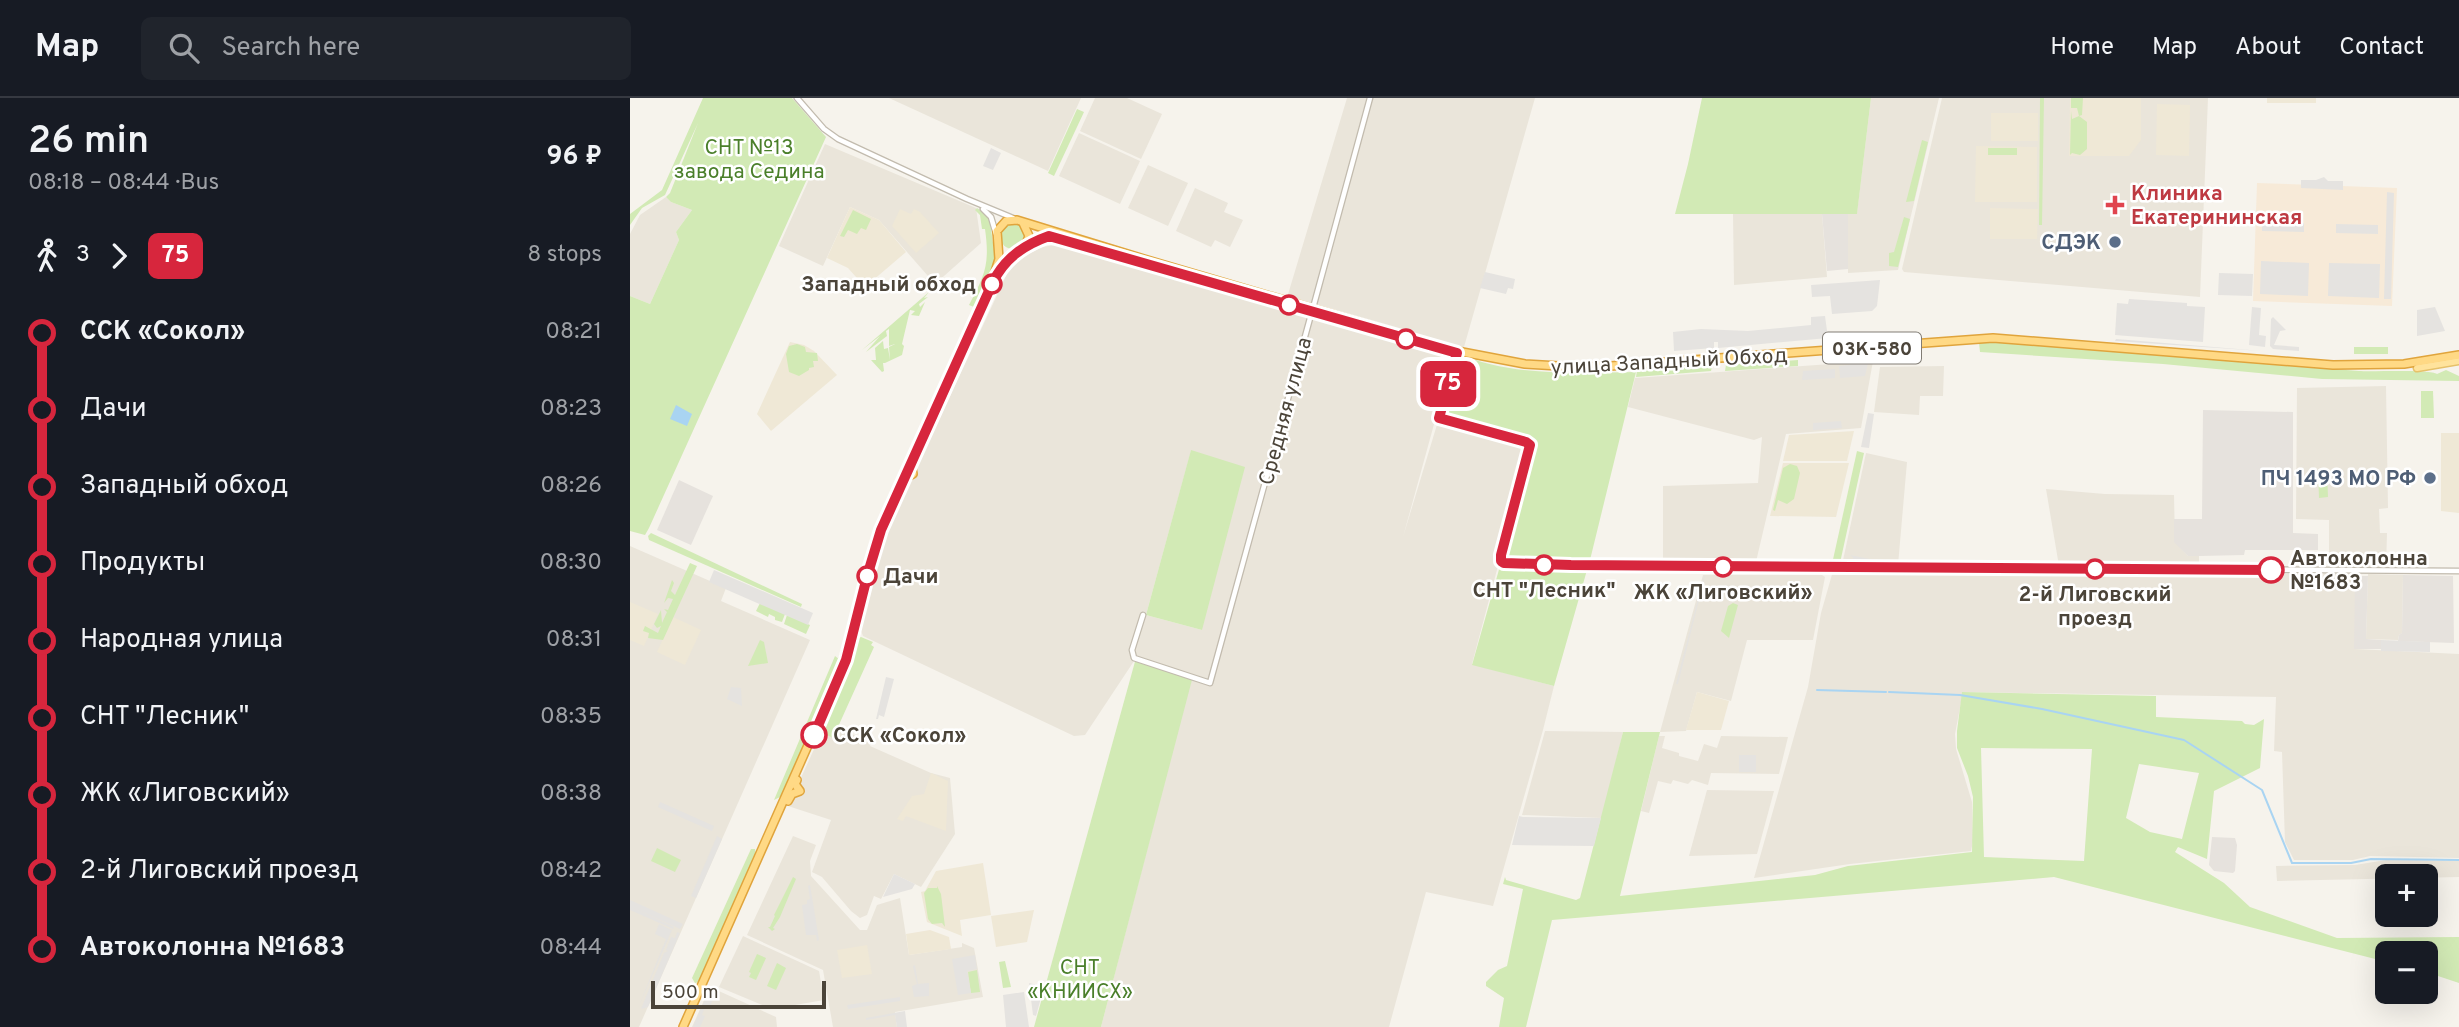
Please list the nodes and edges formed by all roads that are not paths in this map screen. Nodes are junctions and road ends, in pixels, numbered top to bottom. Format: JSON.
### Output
{"nodes":[{"id":1,"x":797,"y":98,"type":"edge"},
{"id":2,"x":1370,"y":98,"type":"edge"},
{"id":3,"x":967,"y":200,"type":"junction"},
{"id":4,"x":1020,"y":221,"type":"junction"},
{"id":5,"x":997,"y":239,"type":"junction"},
{"id":6,"x":1021,"y":250,"type":"junction"},
{"id":7,"x":1313,"y":308,"type":"junction"},
{"id":8,"x":1457,"y":352,"type":"junction"},
{"id":9,"x":2459,"y":358,"type":"edge"},
{"id":10,"x":2310,"y":365,"type":"junction"},
{"id":11,"x":2459,"y":570,"type":"edge"},
{"id":12,"x":1143,"y":615,"type":"dead end"},
{"id":13,"x":684,"y":1027,"type":"edge"}],
"edges":[{"from":1,"to":3,"type":"street"},
{"from":2,"to":7,"type":"street","name":"Средняя улица"},
{"from":3,"to":4,"type":"street"},
{"from":3,"to":5,"type":"street"},
{"from":4,"to":5,"type":"highway"},
{"from":4,"to":6,"type":"highway"},
{"from":4,"to":7,"type":"highway","name":"улица Западный Обход","number":"03К-580"},
{"from":5,"to":6,"type":"highway"},
{"from":5,"to":13,"type":"highway"},
{"from":6,"to":7,"type":"highway","name":"улица Западный Обход","number":"03К-580"},
{"from":6,"to":13,"type":"highway","name":"улица Западный Обход","number":"03К-580"},
{"from":7,"to":8,"type":"highway","name":"улица Западный Обход","number":"03К-580"},
{"from":7,"to":12,"type":"street","name":"Средняя улица"},
{"from":8,"to":10,"type":"highway","name":"улица Западный Обход","number":"03К-580"},
{"from":8,"to":10,"type":"highway","name":"улица Западный Обход","number":"03К-580"},
{"from":8,"to":11,"type":"street"},
{"from":9,"to":10,"type":"highway","number":"03К-580"},
{"from":9,"to":10,"type":"highway","number":"03К-580"}]}
